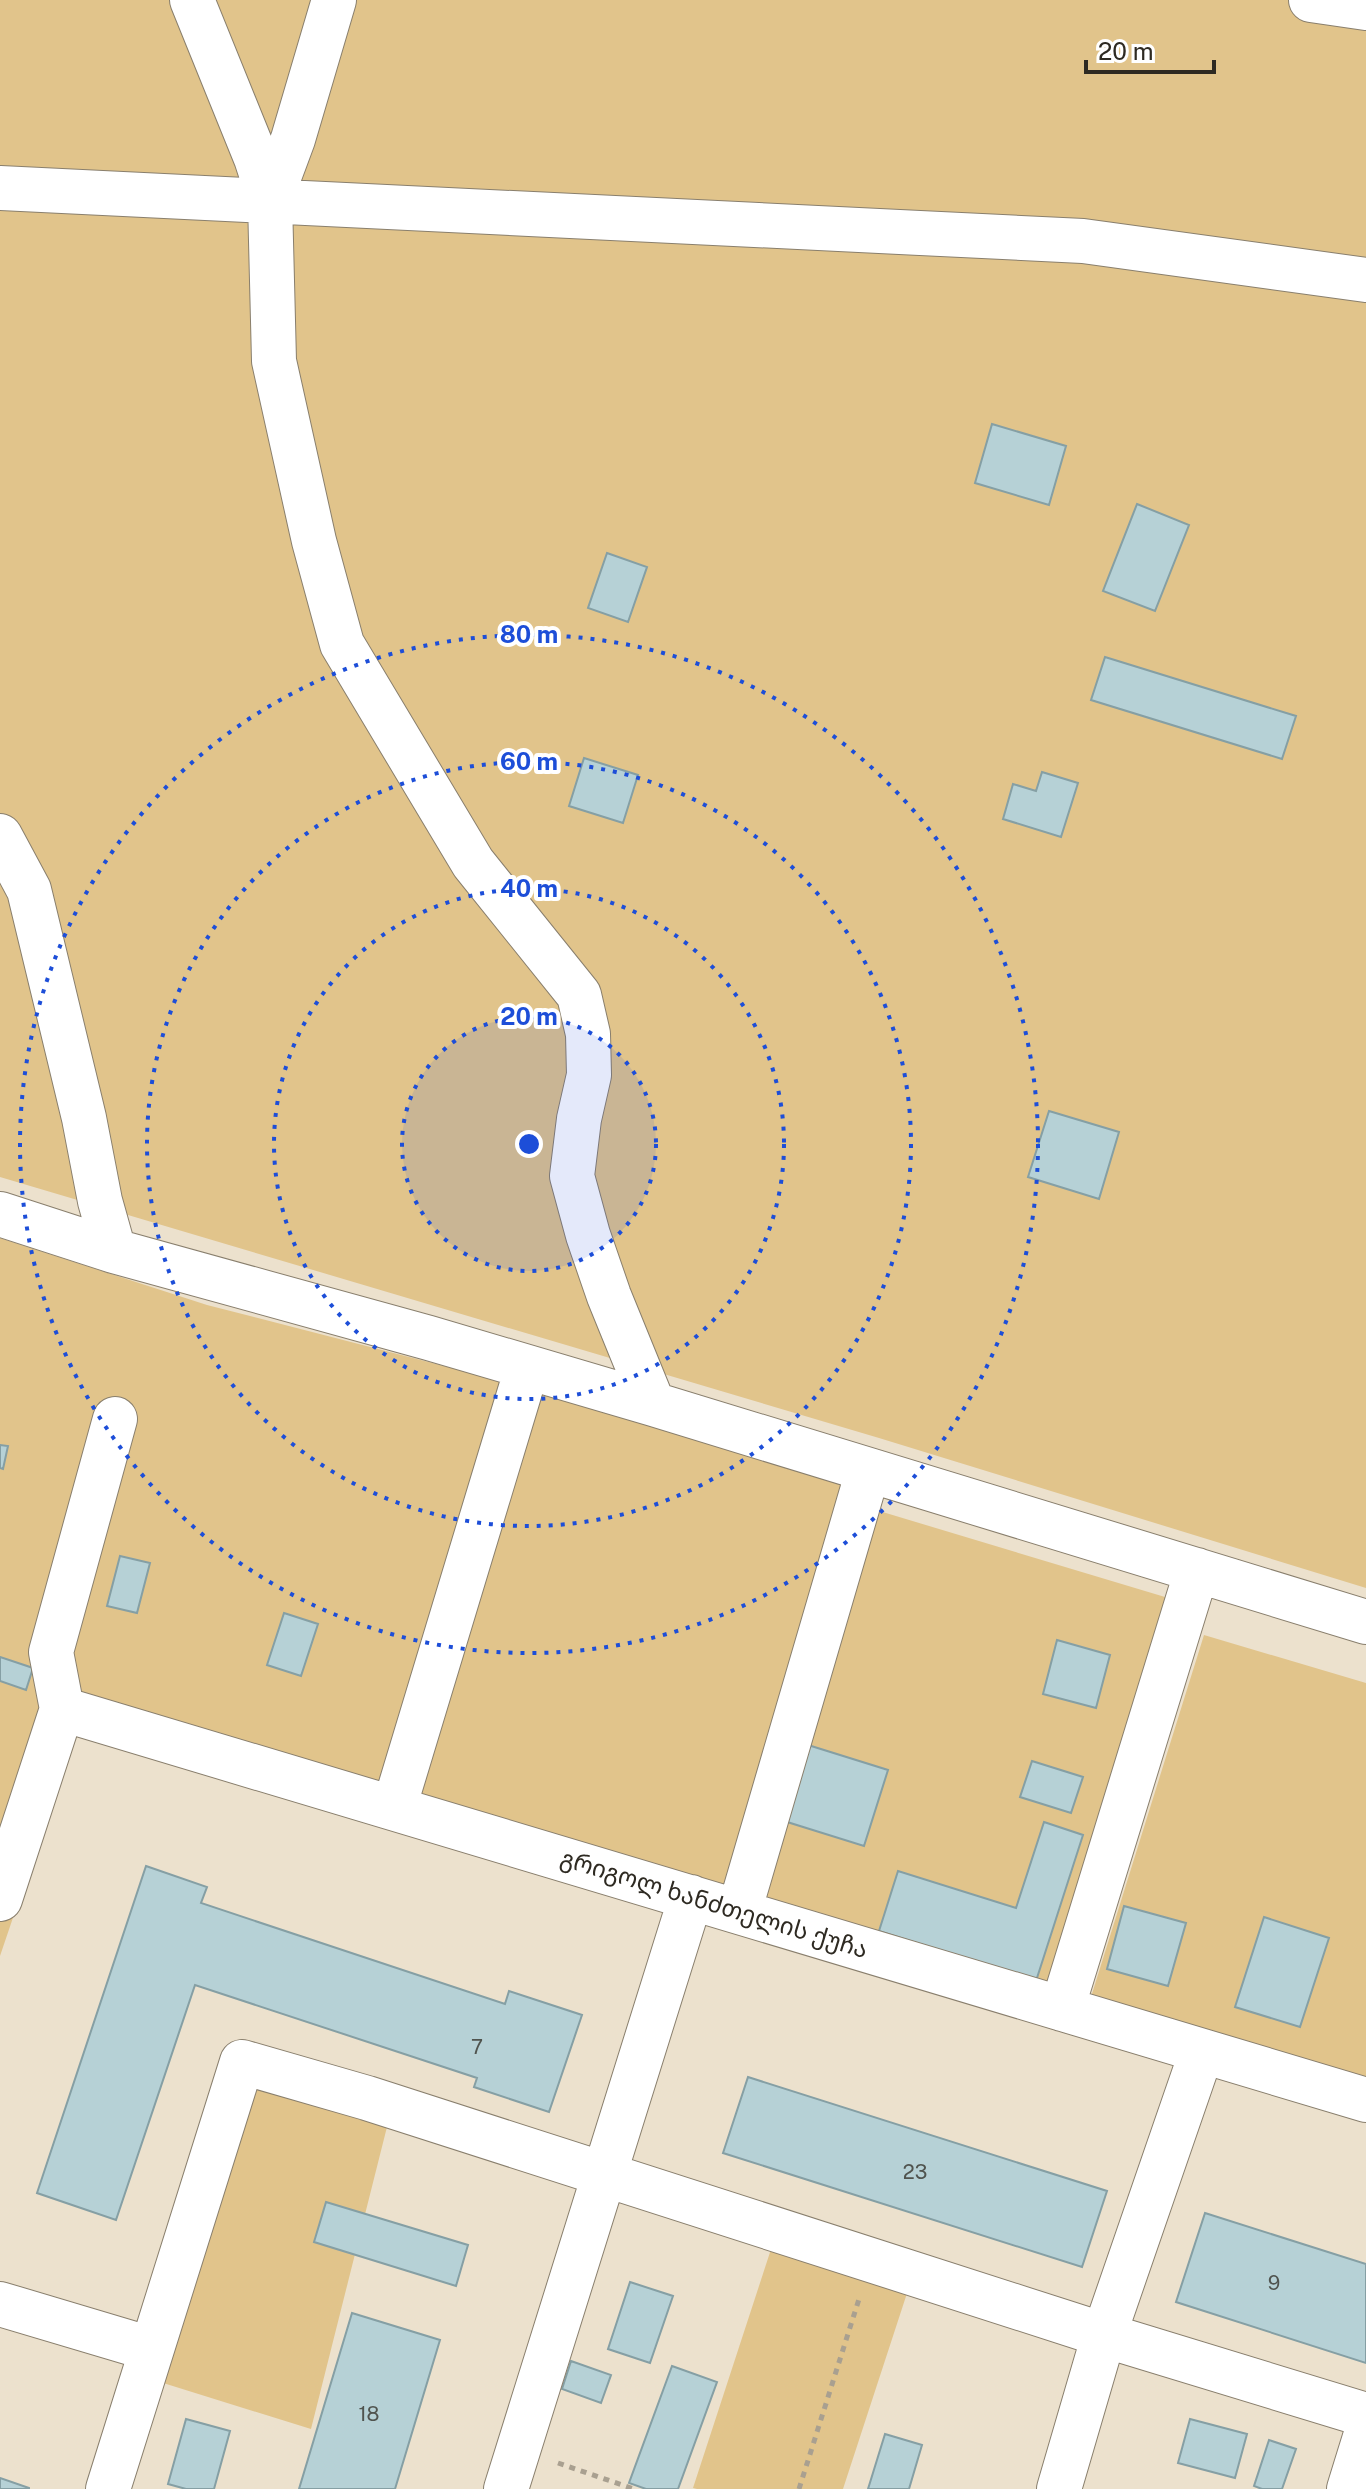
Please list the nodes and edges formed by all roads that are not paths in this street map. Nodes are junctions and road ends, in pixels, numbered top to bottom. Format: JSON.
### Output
{"nodes":[{"id":1,"x":192,"y":0,"type":"edge"},
{"id":2,"x":334,"y":0,"type":"edge"},
{"id":3,"x":1311,"y":0,"type":"edge"},
{"id":4,"x":1366,"y":8,"type":"edge"},
{"id":5,"x":0,"y":188,"type":"edge"},
{"id":6,"x":270,"y":201,"type":"junction"},
{"id":7,"x":1366,"y":280,"type":"edge"},
{"id":8,"x":0,"y":836,"type":"edge"},
{"id":9,"x":0,"y":1214,"type":"edge"},
{"id":10,"x":114,"y":1251,"type":"junction"},
{"id":11,"x":527,"y":1368,"type":"junction"},
{"id":12,"x":653,"y":1404,"type":"junction"},
{"id":13,"x":115,"y":1419,"type":"dead end"},
{"id":14,"x":868,"y":1471,"type":"junction"},
{"id":15,"x":1197,"y":1570,"type":"junction"},
{"id":16,"x":1366,"y":1622,"type":"edge"},
{"id":17,"x":62,"y":1709,"type":"junction"},
{"id":18,"x":394,"y":1808,"type":"junction"},
{"id":19,"x":691,"y":1897,"type":"junction"},
{"id":20,"x":0,"y":1899,"type":"edge"},
{"id":21,"x":739,"y":1912,"type":"junction"},
{"id":22,"x":1062,"y":2009,"type":"junction"},
{"id":23,"x":1202,"y":2051,"type":"junction"},
{"id":24,"x":1366,"y":2100,"type":"edge"},
{"id":25,"x":606,"y":2173,"type":"junction"},
{"id":26,"x":0,"y":2304,"type":"edge"},
{"id":27,"x":1104,"y":2335,"type":"junction"},
{"id":28,"x":151,"y":2349,"type":"junction"},
{"id":29,"x":1366,"y":2415,"type":"edge"},
{"id":30,"x":1366,"y":2434,"type":"edge"},
{"id":31,"x":512,"y":2469,"type":"edge"},
{"id":32,"x":108,"y":2489,"type":"edge"},
{"id":33,"x":1059,"y":2489,"type":"edge"},
{"id":34,"x":1349,"y":2489,"type":"edge"}],
"edges":[{"from":1,"to":6,"type":"street"},
{"from":2,"to":6,"type":"street"},
{"from":3,"to":4,"type":"street"},
{"from":5,"to":6,"type":"street"},
{"from":6,"to":7,"type":"street"},
{"from":6,"to":12,"type":"street"},
{"from":8,"to":10,"type":"street"},
{"from":9,"to":10,"type":"street"},
{"from":10,"to":11,"type":"street"},
{"from":11,"to":12,"type":"street"},
{"from":11,"to":18,"type":"street"},
{"from":12,"to":14,"type":"street"},
{"from":13,"to":17,"type":"street"},
{"from":14,"to":15,"type":"street"},
{"from":14,"to":21,"type":"street"},
{"from":15,"to":16,"type":"street"},
{"from":15,"to":22,"type":"street"},
{"from":17,"to":18,"type":"street","name":"გრიგოლ ხანძთელის ქუჩა"},
{"from":17,"to":20,"type":"street"},
{"from":18,"to":19,"type":"street","name":"გრიგოლ ხანძთელის ქუჩა"},
{"from":19,"to":21,"type":"street","name":"გრიგოლ ხანძთელის ქუჩა"},
{"from":19,"to":25,"type":"street"},
{"from":21,"to":22,"type":"street","name":"გრიგოლ ხანძთელის ქუჩა"},
{"from":22,"to":23,"type":"street","name":"გრიგოლ ხანძთელის ქუჩა"},
{"from":23,"to":24,"type":"street","name":"გრიგოლ ხანძთელის ქუჩა"},
{"from":23,"to":27,"type":"street"},
{"from":25,"to":27,"type":"street"},
{"from":25,"to":28,"type":"street"},
{"from":25,"to":31,"type":"street"},
{"from":26,"to":28,"type":"street"},
{"from":27,"to":29,"type":"street"},
{"from":27,"to":33,"type":"street"},
{"from":28,"to":32,"type":"street"},
{"from":30,"to":34,"type":"street"}]}
